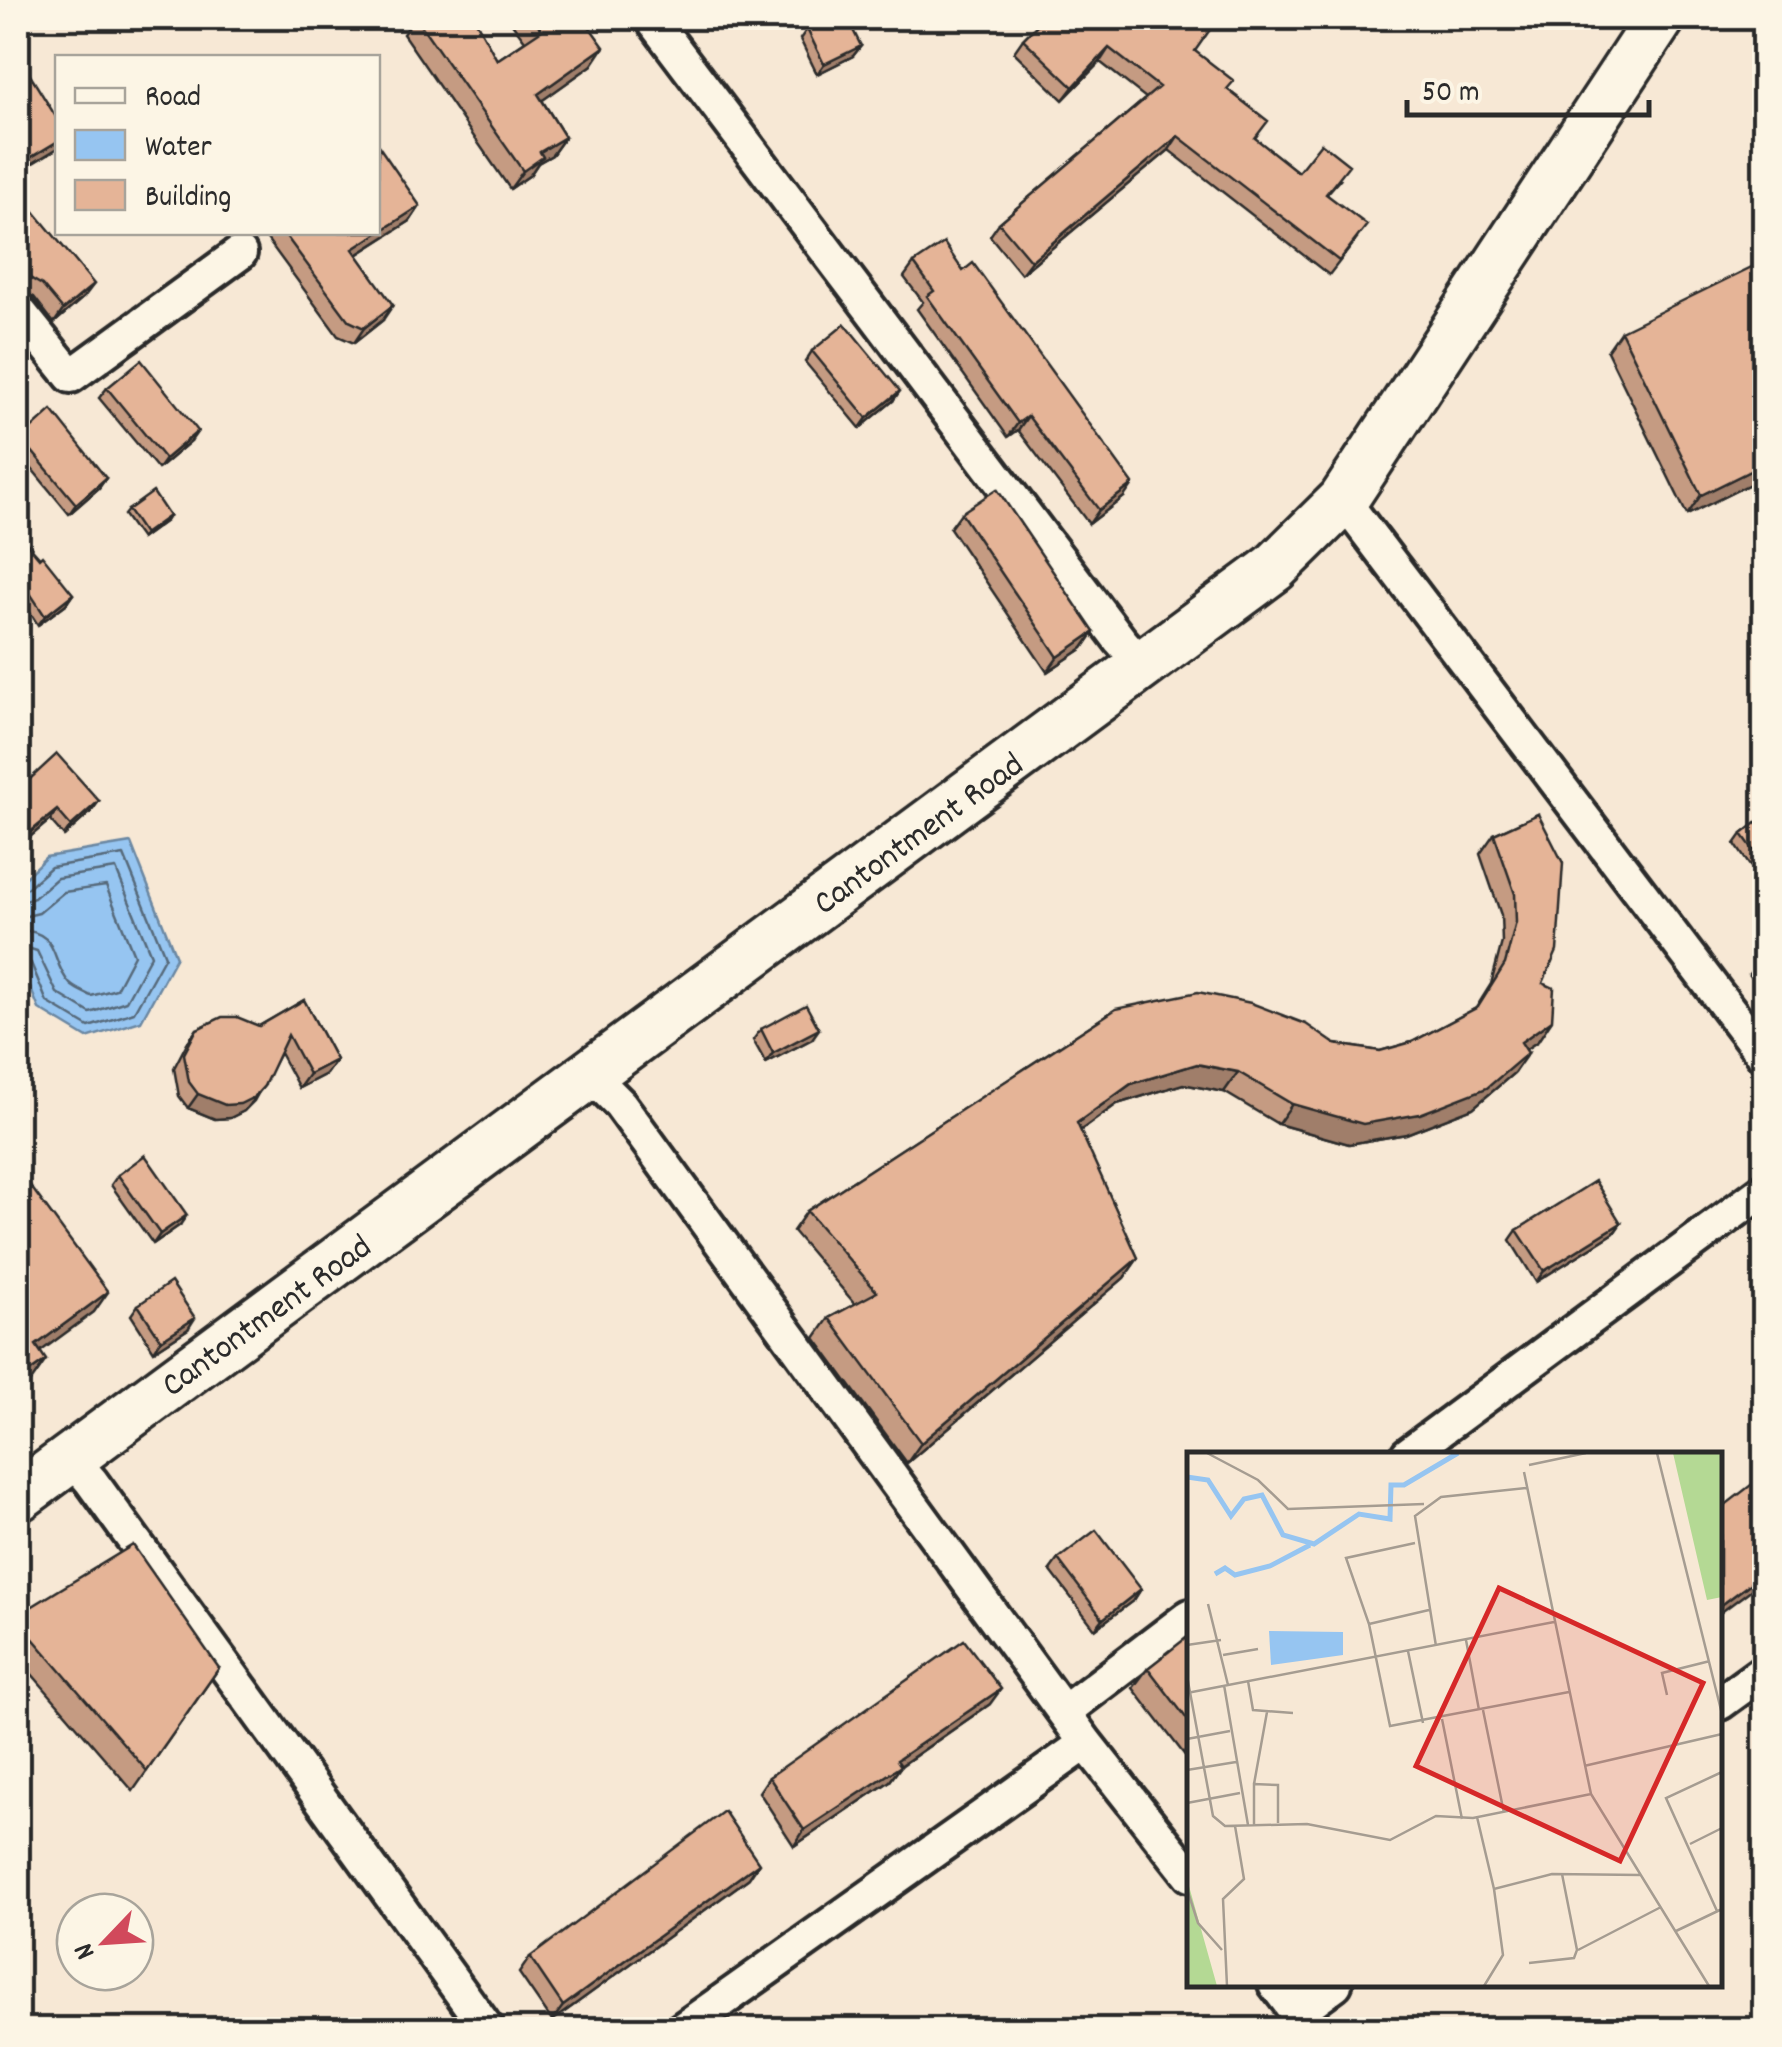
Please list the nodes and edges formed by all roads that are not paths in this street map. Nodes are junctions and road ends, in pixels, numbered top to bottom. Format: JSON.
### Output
{"nodes":[{"id":1,"x":651,"y":18,"type":"edge"},
{"id":2,"x":1660,"y":18,"type":"edge"},
{"id":3,"x":240,"y":253,"type":"dead end"},
{"id":4,"x":18,"y":310,"type":"edge"},
{"id":5,"x":1343,"y":500,"type":"junction"},
{"id":6,"x":1142,"y":666,"type":"junction"},
{"id":7,"x":1764,"y":1056,"type":"edge"},
{"id":8,"x":590,"y":1074,"type":"junction"},
{"id":9,"x":1764,"y":1190,"type":"edge"},
{"id":10,"x":1411,"y":1452,"type":"edge"},
{"id":11,"x":71,"y":1458,"type":"junction"},
{"id":12,"x":18,"y":1497,"type":"edge"},
{"id":13,"x":1187,"y":1618,"type":"edge"},
{"id":14,"x":1764,"y":1670,"type":"edge"},
{"id":15,"x":1722,"y":1702,"type":"edge"},
{"id":16,"x":1064,"y":1712,"type":"junction"},
{"id":17,"x":1086,"y":1743,"type":"junction"},
{"id":18,"x":1187,"y":1871,"type":"edge"},
{"id":19,"x":1277,"y":1987,"type":"edge"},
{"id":20,"x":1332,"y":1987,"type":"edge"},
{"id":21,"x":1303,"y":2021,"type":"edge"},
{"id":22,"x":488,"y":2030,"type":"edge"},
{"id":23,"x":681,"y":2030,"type":"edge"}],
"edges":[{"from":1,"to":6,"type":"street"},
{"from":2,"to":5,"type":"street","name":"Cantontment Road"},
{"from":3,"to":4,"type":"street"},
{"from":5,"to":6,"type":"street","name":"Cantontment Road"},
{"from":5,"to":7,"type":"street"},
{"from":6,"to":8,"type":"street","name":"Cantontment Road"},
{"from":8,"to":11,"type":"street","name":"Cantontment Road"},
{"from":8,"to":16,"type":"street"},
{"from":9,"to":10,"type":"street"},
{"from":11,"to":12,"type":"street","name":"Cantontment Road"},
{"from":11,"to":22,"type":"street"},
{"from":13,"to":16,"type":"street"},
{"from":14,"to":15,"type":"street"},
{"from":16,"to":17,"type":"street"},
{"from":17,"to":18,"type":"street"},
{"from":17,"to":23,"type":"street"},
{"from":19,"to":21,"type":"street"},
{"from":20,"to":21,"type":"street"}]}
